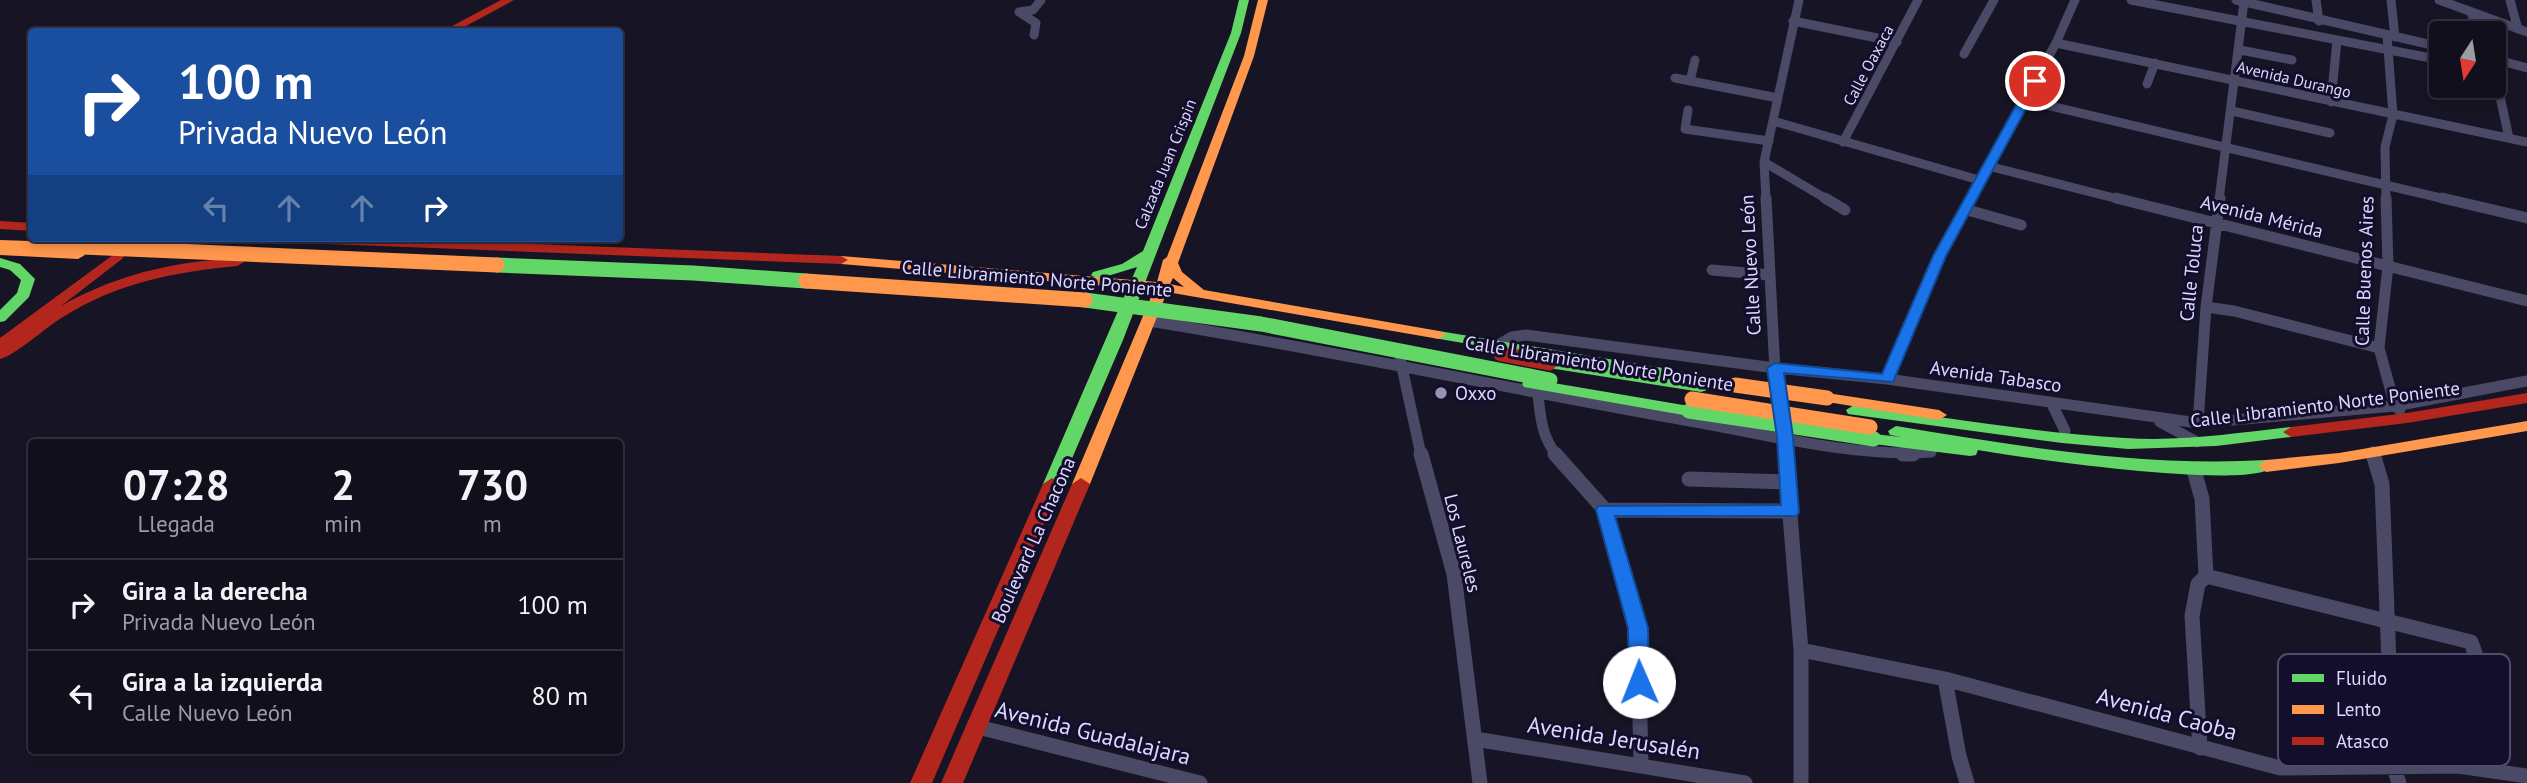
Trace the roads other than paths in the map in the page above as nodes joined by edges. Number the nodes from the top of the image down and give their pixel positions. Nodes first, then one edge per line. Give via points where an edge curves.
1 (490, 0) edge
2 (509, 0) edge
3 (1041, 0) edge
4 (1244, 0) edge
5 (1263, 0) edge
6 (1799, 0) edge
7 (1917, 0) edge
8 (1994, 0) edge
9 (2076, 0) edge
10 (2131, 0) edge
11 (2316, 0) edge
12 (2391, 0) edge
13 (2440, 0) edge
14 (2510, 0) edge
15 (2240, 1) edge
16 (2471, 12) junction
17 (1793, 21) junction
18 (2319, 21) junction
19 (2474, 21) edge
20 (2244, 22) junction
21 (436, 28) edge
22 (454, 28) edge
23 (2523, 30) edge
24 (1034, 35) dead end
25 (2391, 36) junction
26 (2337, 40) junction
27 (1897, 42) junction
28 (2056, 43) junction
29 (2429, 44) edge
30 (2240, 50) junction
31 (2389, 50) junction
32 (1964, 54) dead end
33 (2429, 58) edge
34 (1695, 60) dead end
35 (2291, 60) dead end
36 (2155, 63) junction
37 (2506, 66) edge
38 (2527, 68) edge
39 (1675, 78) dead end
40 (2235, 80) junction
41 (1690, 81) junction
42 (2147, 84) dead end
43 (1778, 98) junction
44 (2501, 98) edge
45 (2025, 100) junction
46 (2331, 102) junction
47 (1688, 110) dead end
48 (2232, 111) junction
49 (2393, 115) junction
50 (1773, 121) junction
51 (2330, 134) dead end
52 (2509, 138) junction
53 (1769, 141) junction
54 (1843, 142) junction
55 (2527, 142) edge
56 (2226, 146) junction
57 (1764, 162) junction
58 (1988, 166) junction
59 (1979, 180) junction
60 (2386, 183) junction
61 (1965, 209) junction
62 (1845, 210) dead end
63 (0, 215) edge
64 (28, 215) edge
65 (2527, 218) edge
66 (2215, 223) junction
67 (0, 225) edge
68 (2021, 225) dead end
69 (28, 228) edge
70 (0, 233) edge
71 (28, 235) edge
72 (121, 242) edge
73 (134, 242) edge
74 (205, 242) edge
75 (389, 242) edge
76 (0, 244) edge
77 (0, 251) edge
78 (1148, 254) junction
79 (109, 256) junction
80 (1170, 260) junction
81 (242, 261) junction
82 (0, 262) edge
83 (2388, 266) junction
84 (1712, 270) dead end
85 (1770, 275) junction
86 (1070, 279) junction
87 (1136, 283) junction
88 (1162, 286) junction
89 (1202, 293) junction
90 (2527, 301) edge
91 (2206, 307) junction
92 (1126, 310) junction
93 (1150, 317) junction
94 (0, 318) edge
95 (0, 332) edge
96 (1115, 340) joint
97 (0, 345) edge
98 (1498, 345) junction
99 (2379, 348) junction
100 (0, 354) edge
101 (1401, 361) junction
102 (1775, 368) junction
103 (1550, 372) junction
104 (1887, 379) junction
105 (2527, 381) edge
106 (1538, 394) junction
107 (2527, 398) edge
108 (1694, 399) junction
109 (2052, 404) junction
110 (2395, 406) junction
111 (2152, 418) junction
112 (2407, 418) junction
113 (2198, 423) junction
114 (2527, 426) edge
115 (2065, 431) junction
116 (1872, 433) junction
117 (1785, 437) junction
118 (2197, 442) junction
119 (2128, 444) junction
120 (1933, 446) junction
121 (2373, 452) junction
122 (2060, 458) junction
123 (2194, 470) junction
124 (1689, 478) dead end
125 (1789, 482) junction
126 (1605, 510) junction
127 (1791, 512) junction
128 (2206, 576) junction
129 (2387, 621) junction
130 (1801, 650) junction
131 (2388, 654) edge
132 (2475, 654) edge
133 (1945, 679) junction
134 (958, 699) junction
135 (984, 703) junction
136 (974, 726) junction
137 (1475, 739) junction
138 (2200, 748) junction
139 (1642, 765) junction
140 (2355, 766) edge
141 (2393, 766) edge
142 (2458, 766) edge
143 (2527, 776) edge
144 (921, 783) edge
145 (952, 783) edge
146 (1200, 783) edge
147 (1480, 783) edge
148 (1745, 783) edge
149 (1801, 783) edge
150 (1967, 783) edge
151 (2399, 783) edge

1 - 21 main road
2 - 22 main road
3 - 24 street via 1033,10 1019,12 1036,23
4 - 78 main road, Calzada Juan Crispin via 1236,33
5 - 80 main road via 1249,56
6 - 17 street, Calle Nuevo León
7 - 27 street, Calle Oaxaca
8 - 32 street
9 - 28 street
10 - 20 street
11 - 18 street
12 - 25 street, Calle Buenos Aires
13 - 16 street
14 - 23 street
15 - 18 street
15 - 20 street, Calle Toluca
16 - 19 street
16 - 23 street
17 - 27 street
17 - 43 street, Calle Nuevo León
18 - 25 street
20 - 26 street
20 - 30 street, Calle Toluca
25 - 29 street
25 - 31 street, Calle Buenos Aires
26 - 31 street
26 - 46 street
27 - 54 street, Calle Oaxaca
28 - 36 street, Avenida Durango
28 - 45 street
30 - 35 street
30 - 40 street, Calle Toluca
31 - 33 street
31 - 49 street, Calle Buenos Aires
34 - 41 street
36 - 40 street, Avenida Durango
36 - 42 street
37 - 38 street
39 - 41 street
40 - 46 street, Avenida Durango
40 - 48 street, Calle Toluca
41 - 43 street
43 - 50 street, Calle Nuevo León
44 - 52 street
45 - 56 street
45 - 58 street
46 - 49 street, Avenida Durango
47 - 53 street via 1685,128
48 - 51 street
48 - 56 street, Calle Toluca
49 - 52 street, Avenida Durango
49 - 60 street, Calle Buenos Aires via 2385,147
50 - 53 street, Calle Nuevo León
50 - 54 street
52 - 55 street, Avenida Durango
53 - 57 street, Calle Nuevo León
54 - 59 street
56 - 60 street
56 - 66 street, Calle Toluca
57 - 62 street
57 - 85 street, Calle Nuevo León
58 - 59 street
58 - 66 street, Avenida Mérida
59 - 61 street
60 - 65 street
60 - 83 street, Calle Buenos Aires
61 - 68 street
61 - 104 street
63 - 64 main road
66 - 83 street, Avenida Mérida
66 - 91 street, Calle Toluca
67 - 69 main road
70 - 71 main road
72 - 79 main road
73 - 79 main road
74 - 103 main road, Calle Libramiento Norte Poniente, bridge via 738,263 990,279 1229,306
75 - 86 main road, Calle Libramiento Norte Poniente via 799,258
76 - 103 main road, Calle Libramiento Norte Poniente, bridge via 693,273 1072,299 1236,320
77 - 79 main road, Calle Libramiento Norte Poniente
78 - 86 main road via 1127,267
78 - 87 main road, Calzada Juan Crispin
79 - 81 main road, Calle Libramiento Norte Poniente
79 - 95 main road
79 - 97 main road
80 - 88 main road
80 - 89 main road via 1187,285
81 - 92 main road, Calle Libramiento Norte Poniente via 762,284
81 - 100 main road via 163,270 114,283 61,310
82 - 94 main road via 24,272 29,280 19,303
83 - 90 street, Avenida Mérida
83 - 99 street, Calle Buenos Aires
84 - 85 street
85 - 102 street, Calle Nuevo León
86 - 87 main road, Calle Libramiento Norte Poniente
87 - 88 main road, Calle Libramiento Norte Poniente
87 - 92 main road, Calzada Juan Crispin
88 - 89 main road, Calle Libramiento Norte Poniente
88 - 93 main road
89 - 98 main road, Calle Libramiento Norte Poniente
91 - 99 street
91 - 113 street, Calle Toluca
92 - 93 main road, Calle Libramiento Norte Poniente
92 - 96 main road, Calzada Juan Crispin
93 - 101 main road, Calle Libramiento Norte Poniente via 1241,327
93 - 135 main road, Boulevard La Chacona
96 - 134 main road, Boulevard La Chacona
98 - 102 street, Avenida Tabasco via 1527,335
98 - 115 main road, Calle Libramiento Norte Poniente, bridge via 1735,385
99 - 110 street, Calle Buenos Aires
101 - 106 street
101 - 108 main road, Calle Libramiento Norte Poniente via 1511,381
101 - 137 street, Los Laureles via 1427,483 1454,574
102 - 104 street, Avenida Tabasco
102 - 117 street, Calle Nuevo León
103 - 108 main road, Calle Libramiento Norte Poniente
104 - 109 street, Avenida Tabasco
105 - 110 street, Avenida Tabasco
106 - 117 street
106 - 126 street via 1541,423 1552,449
107 - 112 main road, Calle Libramiento Norte Poniente
108 - 116 main road, Calle Libramiento Norte Poniente, bridge
108 - 119 main road, Calle Libramiento Norte Poniente via 1854,410
109 - 111 street, Avenida Tabasco
109 - 115 street
110 - 112 street, Calle Buenos Aires
110 - 113 street, Avenida Tabasco
111 - 113 street, Avenida Tabasco
111 - 118 street
112 - 118 main road, Calle Libramiento Norte Poniente
114 - 121 main road, Calle Libramiento Norte Poniente
115 - 119 main road, Calle Libramiento Norte Poniente
116 - 120 main road, Calle Libramiento Norte Poniente
116 - 122 main road, Calle Libramiento Norte Poniente
117 - 120 street via 1907,454 1931,452
117 - 125 street, Calle Nuevo León
118 - 119 main road, Calle Libramiento Norte Poniente
120 - 122 main road, Calle Libramiento Norte Poniente via 2031,460
121 - 123 main road, Calle Libramiento Norte Poniente via 2276,467
121 - 129 street via 2382,484
122 - 123 main road, Calle Libramiento Norte Poniente
123 - 128 street via 2202,499
124 - 125 street
125 - 127 street, Calle Nuevo León
126 - 127 street
126 - 139 street via 1638,628
127 - 130 street, Calle Nuevo León
128 - 129 street
128 - 138 street via 2198,584 2192,616
129 - 131 street
129 - 132 street via 2471,642
130 - 133 street, Avenida Caoba
130 - 149 street, Calle Nuevo León
133 - 138 street, Avenida Caoba
133 - 150 street
134 - 135 main road
134 - 144 main road, Boulevard La Chacona
135 - 136 main road, Boulevard La Chacona
136 - 145 main road, Boulevard La Chacona
136 - 146 street, Avenida Guadalajara
137 - 139 street, Avenida Jerusalén
137 - 147 street, Los Laureles
138 - 140 street, Avenida Caoba via 2280,768
139 - 148 street, Avenida Jerusalén
141 - 151 street
142 - 143 street, Avenida Caoba

